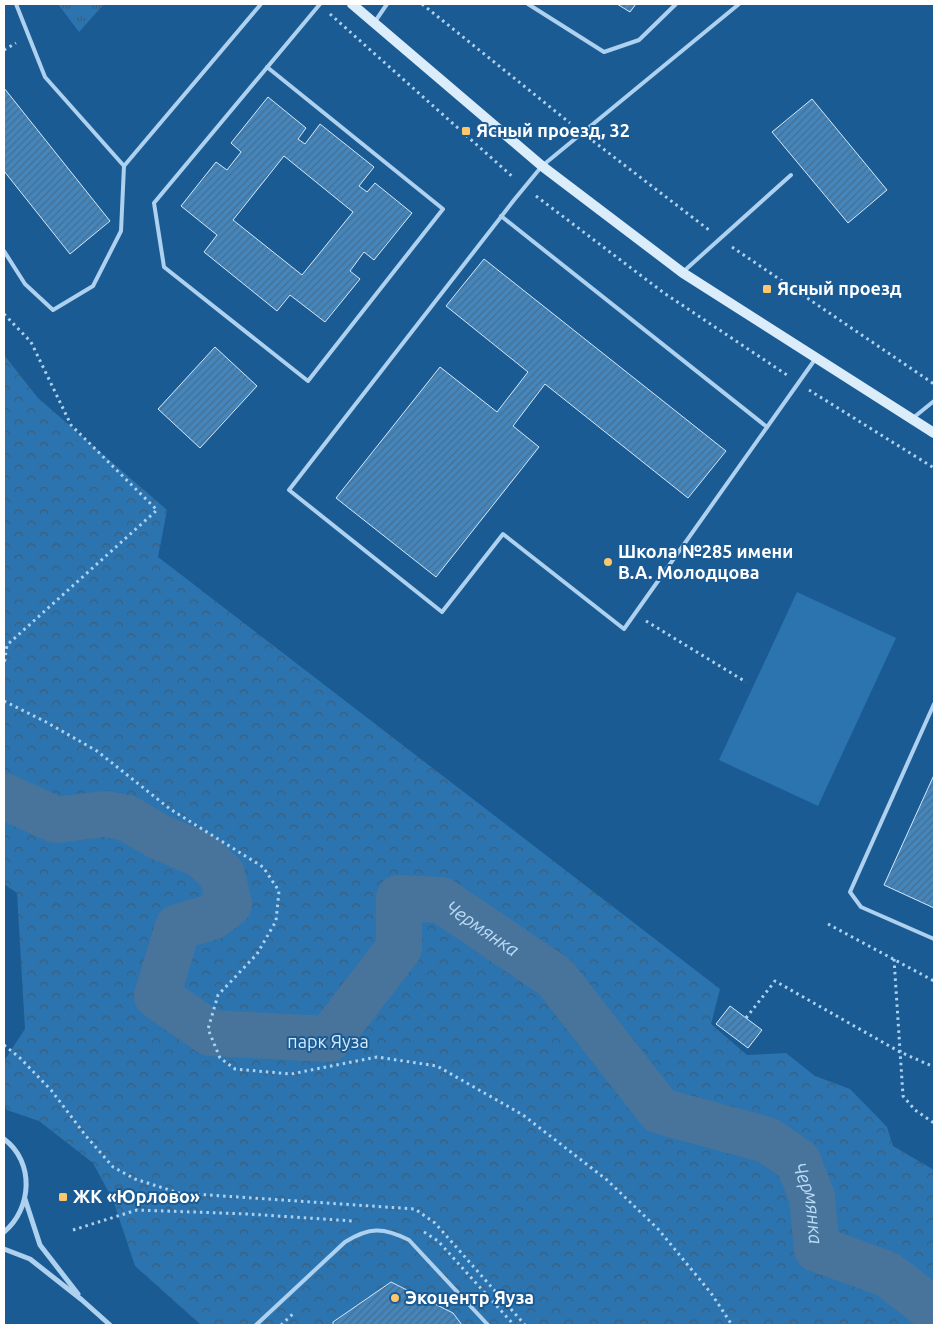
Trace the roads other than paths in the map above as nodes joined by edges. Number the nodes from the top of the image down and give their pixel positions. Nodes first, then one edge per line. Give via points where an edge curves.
1 (16, 4) edge
2 (261, 4) edge
3 (320, 4) edge
4 (352, 4) edge
5 (388, 4) edge
6 (528, 4) edge
7 (676, 4) edge
8 (730, 4) edge
9 (739, 4) edge
10 (735, 9) junction
11 (374, 23) junction
12 (267, 67) junction
13 (124, 166) junction
14 (542, 166) junction
15 (791, 174) dead end
16 (501, 216) junction
17 (4, 251) edge
18 (683, 273) junction
19 (816, 357) junction
20 (934, 401) edge
21 (913, 418) junction
22 (766, 427) junction
23 (934, 433) edge
24 (934, 706) edge
25 (934, 938) edge
26 (4, 1139) edge
27 (26, 1199) junction
28 (4, 1232) edge
29 (4, 1249) edge
30 (82, 1300) junction
31 (110, 1325) edge
32 (256, 1325) edge
33 (488, 1325) edge

1 - 13 lane via 44,77
2 - 13 lane
3 - 12 lane
4 - 11 street
5 - 11 lane
6 - 7 lane via 604,52 639,40
8 - 10 lane
9 - 10 lane
10 - 14 lane
11 - 14 street
12 - 12 lane via 154,203 164,267 308,381 443,209
13 - 17 lane via 121,231 94,286 53,310 25,284
14 - 16 lane
14 - 18 street
15 - 18 lane
16 - 22 lane
16 - 22 lane via 289,490 442,612 503,534 624,629
18 - 19 street
19 - 21 street
19 - 22 lane
20 - 21 lane
21 - 23 street
24 - 25 lane via 850,892 860,907
26 - 27 street via 18,1154 24,1168
27 - 28 street via 20,1213
27 - 30 street via 40,1245
29 - 30 street via 30,1259
30 - 31 street
32 - 33 lane via 344,1242 374,1230 392,1231 408,1240

